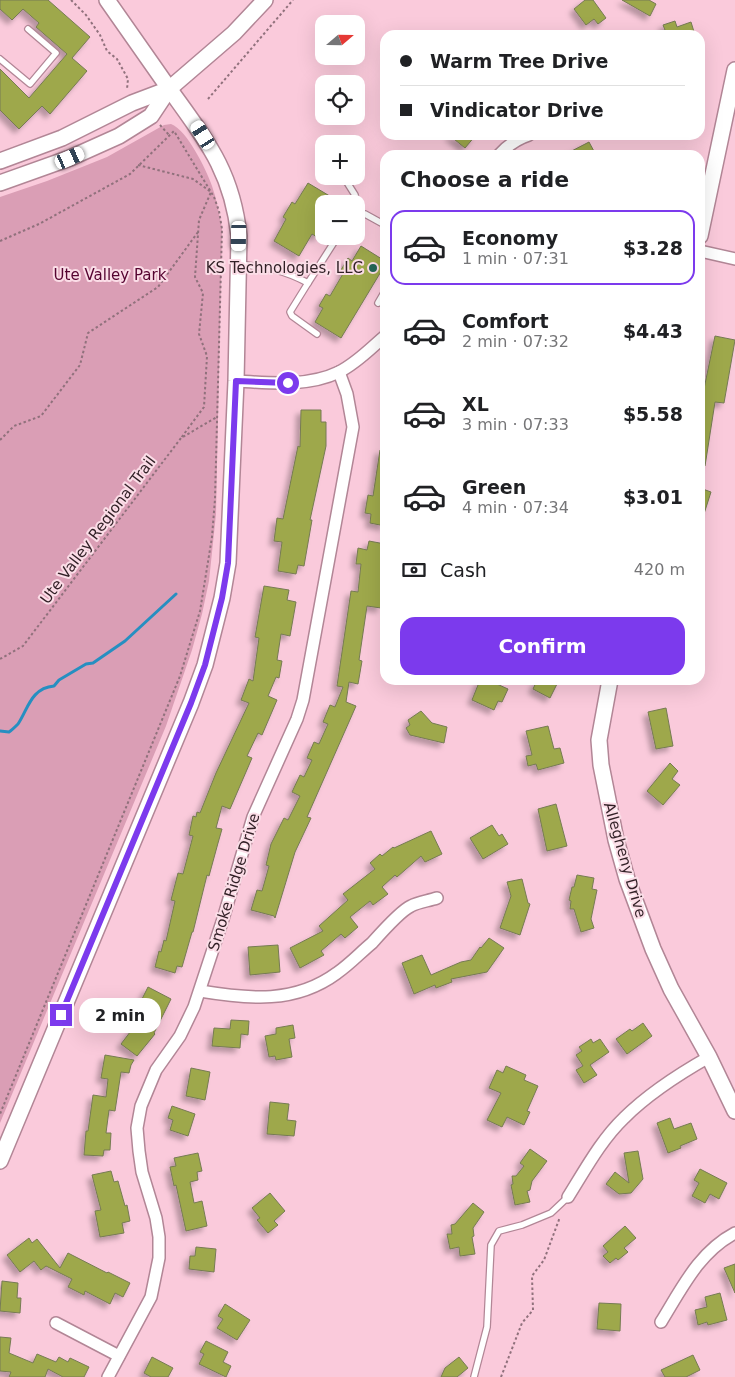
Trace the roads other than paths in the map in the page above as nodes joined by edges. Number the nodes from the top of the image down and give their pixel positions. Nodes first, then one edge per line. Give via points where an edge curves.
1 (107, 0) edge
2 (265, 0) edge
3 (28, 29) dead end
4 (0, 59) edge
5 (735, 70) edge
6 (169, 89) junction
7 (516, 140) edge
8 (504, 150) edge
9 (0, 161) edge
10 (0, 184) edge
11 (705, 212) edge
12 (365, 215) edge
13 (380, 222) edge
14 (332, 245) edge
15 (705, 252) edge
16 (735, 259) edge
17 (239, 264) junction
18 (308, 283) junction
19 (380, 300) edge
20 (378, 303) dead end
21 (317, 334) dead end
22 (380, 340) edge
23 (339, 372) junction
24 (236, 381) junction
25 (609, 685) edge
26 (436, 898) dead end
27 (200, 991) junction
28 (709, 1057) junction
29 (735, 1111) edge
30 (0, 1162) edge
31 (568, 1197) joint
32 (735, 1233) edge
33 (661, 1322) dead end
34 (56, 1324) dead end
35 (119, 1356) junction
36 (108, 1377) edge
37 (474, 1377) edge

1 - 6 main road
2 - 6 main road via 234,33
3 - 4 lane via 56,53 30,84
5 - 11 main road
6 - 9 main road via 132,103 62,138
6 - 10 main road via 151,116 119,136
6 - 17 main road via 196,123 228,181 237,216
7 - 8 street
12 - 13 lane
14 - 18 lane
15 - 16 street
17 - 18 lane via 288,272
17 - 24 main road
18 - 21 lane via 290,312
19 - 20 lane
22 - 23 street
23 - 24 street via 288,383
23 - 27 street, Smoke Ridge Drive via 354,427 303,700 253,817
24 - 30 main road via 228,563 205,665
25 - 28 main road, Allegheny Drive via 599,740 616,840 652,949
26 - 27 street via 410,906 336,974 300,992 261,998
27 - 35 street, Smoke Ridge Drive via 180,1036 156,1070 141,1106 137,1128 139,1151 156,1218 159,1258 151,1297
28 - 29 main road, Allegheny Drive
28 - 31 street via 682,1072 624,1118 600,1147
31 - 37 lane via 551,1213 499,1231 491,1245 487,1328
32 - 33 street via 709,1250
34 - 35 street
35 - 36 street, Smoke Ridge Drive

